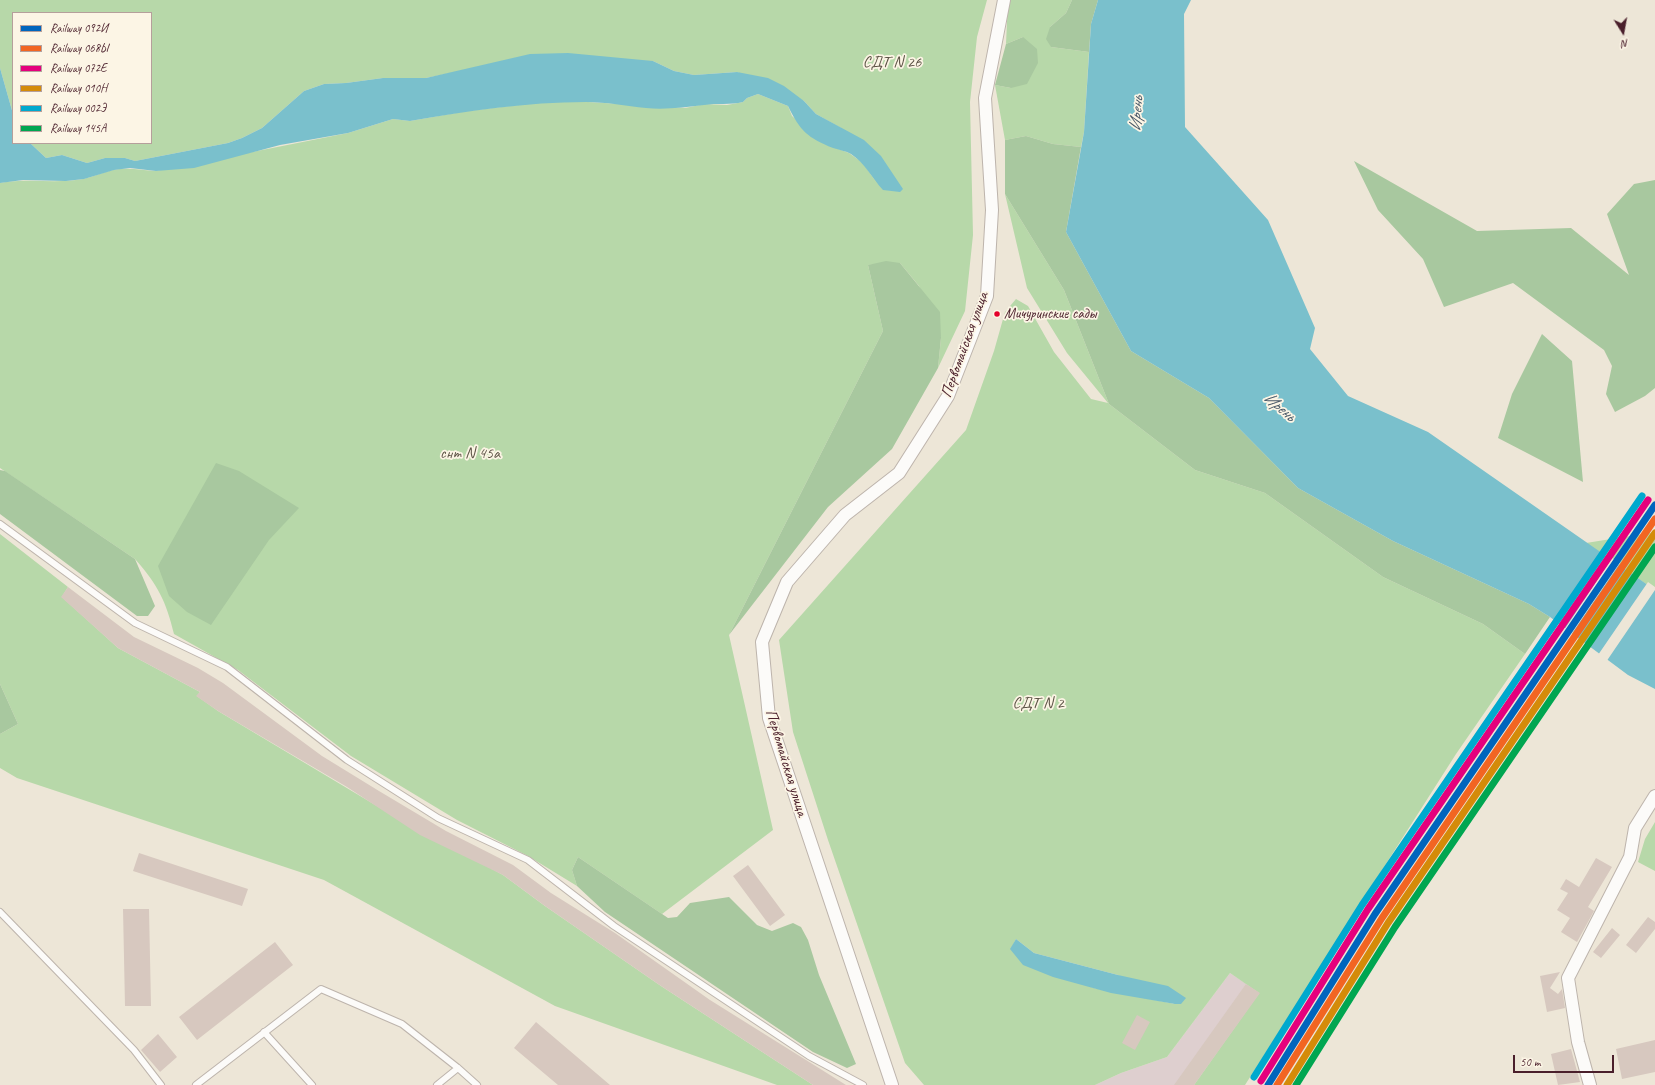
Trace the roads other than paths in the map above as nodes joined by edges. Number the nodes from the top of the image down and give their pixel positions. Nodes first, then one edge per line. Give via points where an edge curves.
1 (1004, 0) edge
2 (0, 524) edge
3 (1655, 796) edge
4 (0, 912) edge
5 (264, 1032) junction
6 (458, 1068) junction
7 (161, 1085) edge
8 (196, 1085) edge
9 (312, 1085) edge
10 (437, 1085) edge
11 (476, 1085) edge
12 (863, 1085) edge
13 (892, 1085) edge
14 (1590, 1085) edge

1 - 13 street, Первомайская улица via 986,98 992,210 987,296 948,396 899,473 845,515 787,582 762,642 769,718
2 - 12 lane via 134,623 226,667 347,760 438,818 528,860 620,930 809,1056
3 - 14 street via 1635,828 1630,857 1568,978 1578,1042
4 - 7 lane via 134,1050
5 - 6 lane via 321,989 402,1024
5 - 8 lane
5 - 9 lane
6 - 10 lane
6 - 11 lane

